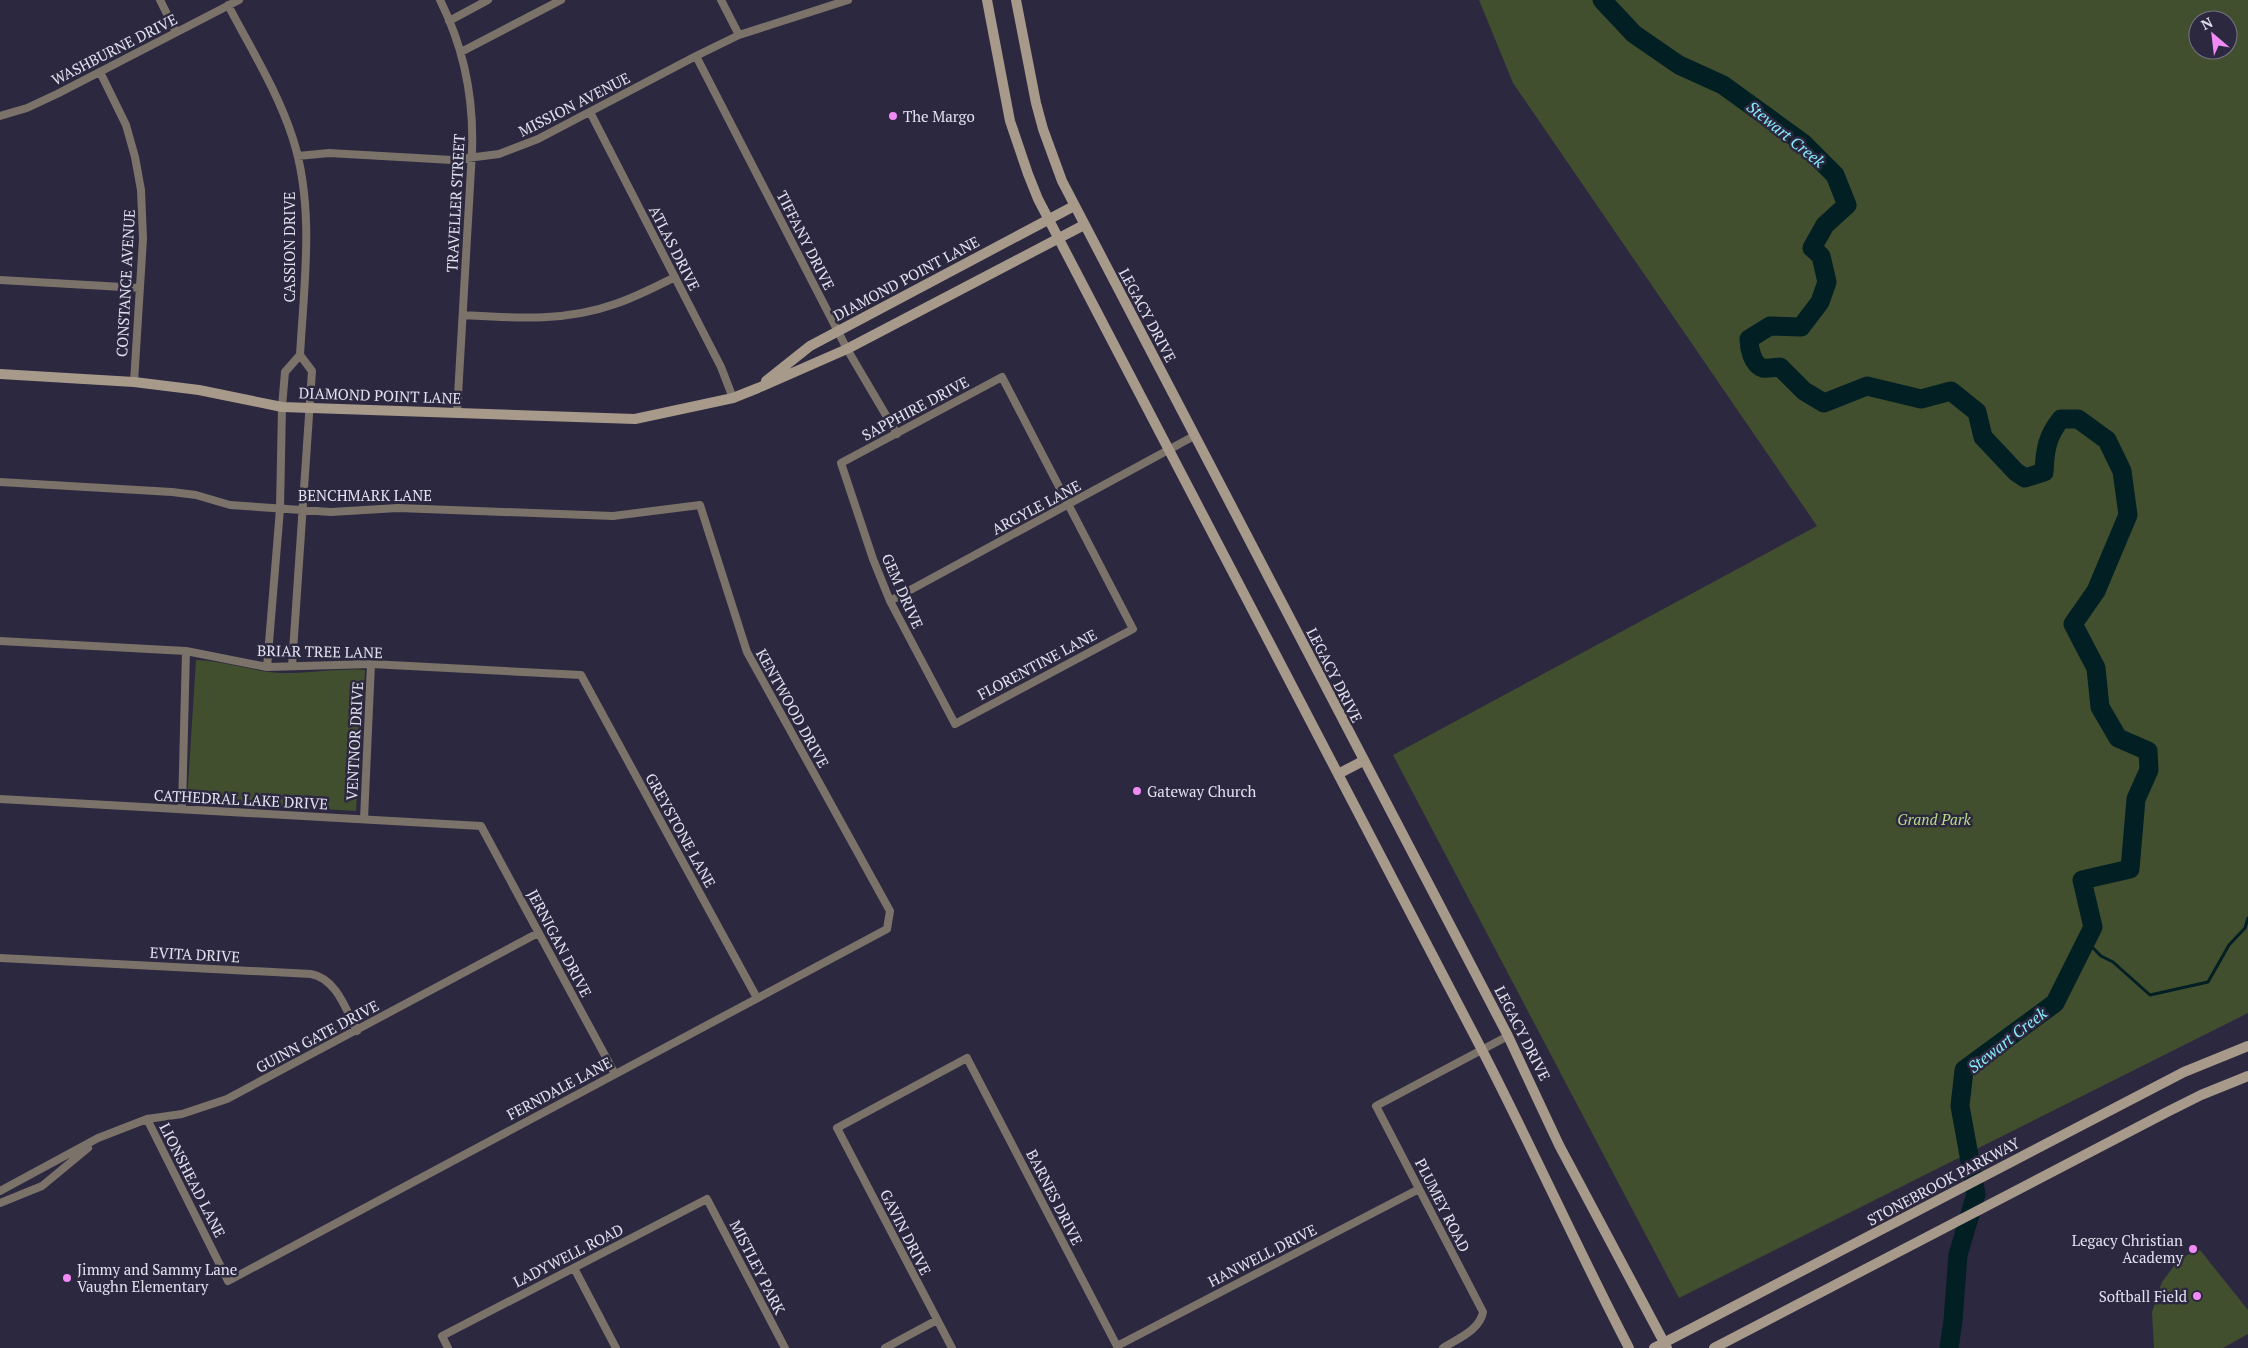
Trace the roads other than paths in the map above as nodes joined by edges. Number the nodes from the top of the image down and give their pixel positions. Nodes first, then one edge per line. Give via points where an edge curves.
1 (160, 0) edge
2 (239, 0) edge
3 (440, 0) edge
4 (488, 0) edge
5 (561, 0) edge
6 (721, 0) edge
7 (848, 0) edge
8 (987, 0) edge
9 (1016, 0) edge
10 (228, 6) junction
11 (450, 21) junction
12 (176, 32) junction
13 (739, 36) junction
14 (461, 52) junction
15 (696, 56) junction
16 (100, 72) junction
17 (590, 112) junction
18 (0, 116) edge
19 (298, 156) junction
20 (472, 159) junction
21 (1074, 206) junction
22 (1049, 219) junction
23 (1084, 224) junction
24 (1058, 238) junction
25 (675, 277) junction
26 (0, 280) edge
27 (140, 288) junction
28 (463, 314) junction
29 (837, 332) junction
30 (846, 349) junction
31 (300, 355) junction
32 (0, 374) edge
33 (134, 382) junction
34 (758, 388) junction
35 (733, 398) junction
36 (282, 407) junction
37 (309, 408) junction
38 (457, 413) junction
39 (897, 434) junction
40 (1194, 436) junction
41 (1169, 450) junction
42 (841, 464) joint
43 (0, 482) edge
44 (700, 505) joint
45 (1068, 505) junction
46 (280, 509) junction
47 (301, 509) junction
48 (890, 601) junction
49 (0, 641) edge
50 (186, 652) junction
51 (371, 664) junction
52 (267, 666) junction
53 (292, 666) junction
54 (581, 675) joint
55 (955, 724) joint
56 (1363, 761) junction
57 (1338, 774) junction
58 (0, 799) edge
59 (182, 809) junction
60 (364, 819) junction
61 (481, 826) joint
62 (890, 912) joint
63 (538, 933) junction
64 (0, 958) edge
65 (757, 998) junction
66 (357, 1031) junction
67 (1508, 1036) junction
68 (2248, 1046) edge
69 (1482, 1050) junction
70 (967, 1058) joint
71 (616, 1074) junction
72 (2248, 1076) edge
73 (147, 1119) junction
74 (98, 1138) junction
75 (1419, 1189) junction
76 (0, 1191) edge
77 (707, 1199) joint
78 (0, 1203) edge
79 (574, 1268) junction
80 (228, 1281) joint
81 (936, 1320) junction
82 (1666, 1345) edge
83 (1117, 1347) edge
84 (448, 1348) edge
85 (616, 1348) edge
86 (784, 1348) edge
87 (885, 1348) edge
88 (952, 1348) edge
89 (1443, 1348) edge
90 (1629, 1348) edge
91 (1654, 1348) edge
92 (1714, 1348) edge

1 - 12 street
2 - 10 street, WASHBURNE DRIVE
3 - 11 street, TRAVELLER STREET
4 - 11 street
5 - 14 street
6 - 13 street
7 - 13 street, MISSION AVENUE
8 - 22 main road via 1010,121 1028,174
9 - 21 main road, LEGACY DRIVE via 1043,129
10 - 12 street, WASHBURNE DRIVE
10 - 19 street, CASSION DRIVE via 282,110
11 - 14 street, TRAVELLER STREET
12 - 16 street, WASHBURNE DRIVE
13 - 15 street, MISSION AVENUE
14 - 20 street, TRAVELLER STREET via 471,101
15 - 17 street, MISSION AVENUE
15 - 29 street, TIFFANY DRIVE
16 - 18 street, WASHBURNE DRIVE via 42,101
16 - 27 street, CONSTANCE AVENUE via 126,125 139,173 143,223
17 - 20 street, MISSION AVENUE via 525,145
17 - 25 street, ATLAS DRIVE
19 - 20 street, MISSION AVENUE via 329,154
19 - 31 street, CASSION DRIVE via 306,226
20 - 28 street, TRAVELLER STREET
21 - 22 main road, DIAMOND POINT LANE
21 - 23 main road, LEGACY DRIVE
22 - 24 main road
22 - 29 main road, DIAMOND POINT LANE
23 - 24 main road, DIAMOND POINT LANE
23 - 40 main road, LEGACY DRIVE
24 - 30 main road, DIAMOND POINT LANE
24 - 41 main road
25 - 28 street via 616,304 567,316 535,318
25 - 35 street, ATLAS DRIVE via 721,367
26 - 27 street
27 - 33 street, CONSTANCE AVENUE
28 - 38 street, TRAVELLER STREET
29 - 30 street, TIFFANY DRIVE
29 - 34 main road, DIAMOND POINT LANE via 810,346
30 - 34 main road, DIAMOND POINT LANE
30 - 39 street, TIFFANY DRIVE
31 - 36 street via 285,372
31 - 37 street via 312,371
32 - 33 main road, DIAMOND POINT LANE
33 - 36 main road, DIAMOND POINT LANE via 199,390
34 - 35 main road, DIAMOND POINT LANE
35 - 38 main road, DIAMOND POINT LANE via 635,419
36 - 37 main road, DIAMOND POINT LANE
36 - 46 street
37 - 38 main road, DIAMOND POINT LANE
37 - 47 street
39 - 42 street, SAPPHIRE DRIVE
39 - 45 street, SAPPHIRE DRIVE via 1002,378
40 - 41 street, ARGYLE LANE
40 - 56 main road, LEGACY DRIVE
41 - 45 street, ARGYLE LANE
41 - 57 main road
42 - 48 street, GEM DRIVE
43 - 46 street, BENCHMARK LANE via 172,492 230,505
44 - 47 street, BENCHMARK LANE via 613,516 407,508 331,512
44 - 62 street, KENTWOOD DRIVE via 747,652
45 - 48 street, ARGYLE LANE
45 - 55 street, FLORENTINE LANE via 1132,629
46 - 47 street, BENCHMARK LANE
46 - 52 street
47 - 53 street
48 - 55 street, GEM DRIVE
49 - 50 street, BRIAR TREE LANE
50 - 52 street, BRIAR TREE LANE
50 - 59 street
51 - 53 street, BRIAR TREE LANE
51 - 54 street, BRIAR TREE LANE
51 - 60 street, VENTNOR DRIVE
52 - 53 street, BRIAR TREE LANE
54 - 65 street, GREYSTONE LANE
56 - 57 main road
56 - 67 main road, LEGACY DRIVE
57 - 69 main road
58 - 59 street, CATHEDRAL LAKE DRIVE
59 - 60 street, CATHEDRAL LAKE DRIVE
60 - 61 street, CATHEDRAL LAKE DRIVE
61 - 63 street, JERNIGAN DRIVE
62 - 65 street, FERNDALE LANE via 887,929
63 - 66 street, GUINN GATE DRIVE
63 - 71 street, JERNIGAN DRIVE
64 - 66 street, EVITA DRIVE via 321,976 329,982
65 - 71 street, FERNDALE LANE
66 - 73 street, GUINN GATE DRIVE via 227,1098 182,1114
67 - 69 street
67 - 82 main road, LEGACY DRIVE via 1559,1145
68 - 82 main road, STONEBROOK PARKWAY via 2184,1072
69 - 75 street, PLUMEY ROAD via 1376,1106
69 - 90 main road
70 - 81 street, GAVIN DRIVE via 837,1128
70 - 83 street, BARNES DRIVE
71 - 80 street, FERNDALE LANE
72 - 92 main road via 2201,1095
73 - 74 street, GUINN GATE DRIVE
73 - 80 street, LIONSHEAD LANE
74 - 76 street, GUINN GATE DRIVE
74 - 78 street, GUINN GATE DRIVE via 42,1186
75 - 83 street, HANWELL DRIVE
75 - 89 street, PLUMEY ROAD via 1483,1312 1482,1319 1472,1330
77 - 79 street, LADYWELL ROAD
77 - 86 street, MISTLEY PARK
79 - 84 street, LADYWELL ROAD via 442,1336
79 - 85 street
81 - 87 street
81 - 88 street, GAVIN DRIVE
82 - 91 main road, STONEBROOK PARKWAY

